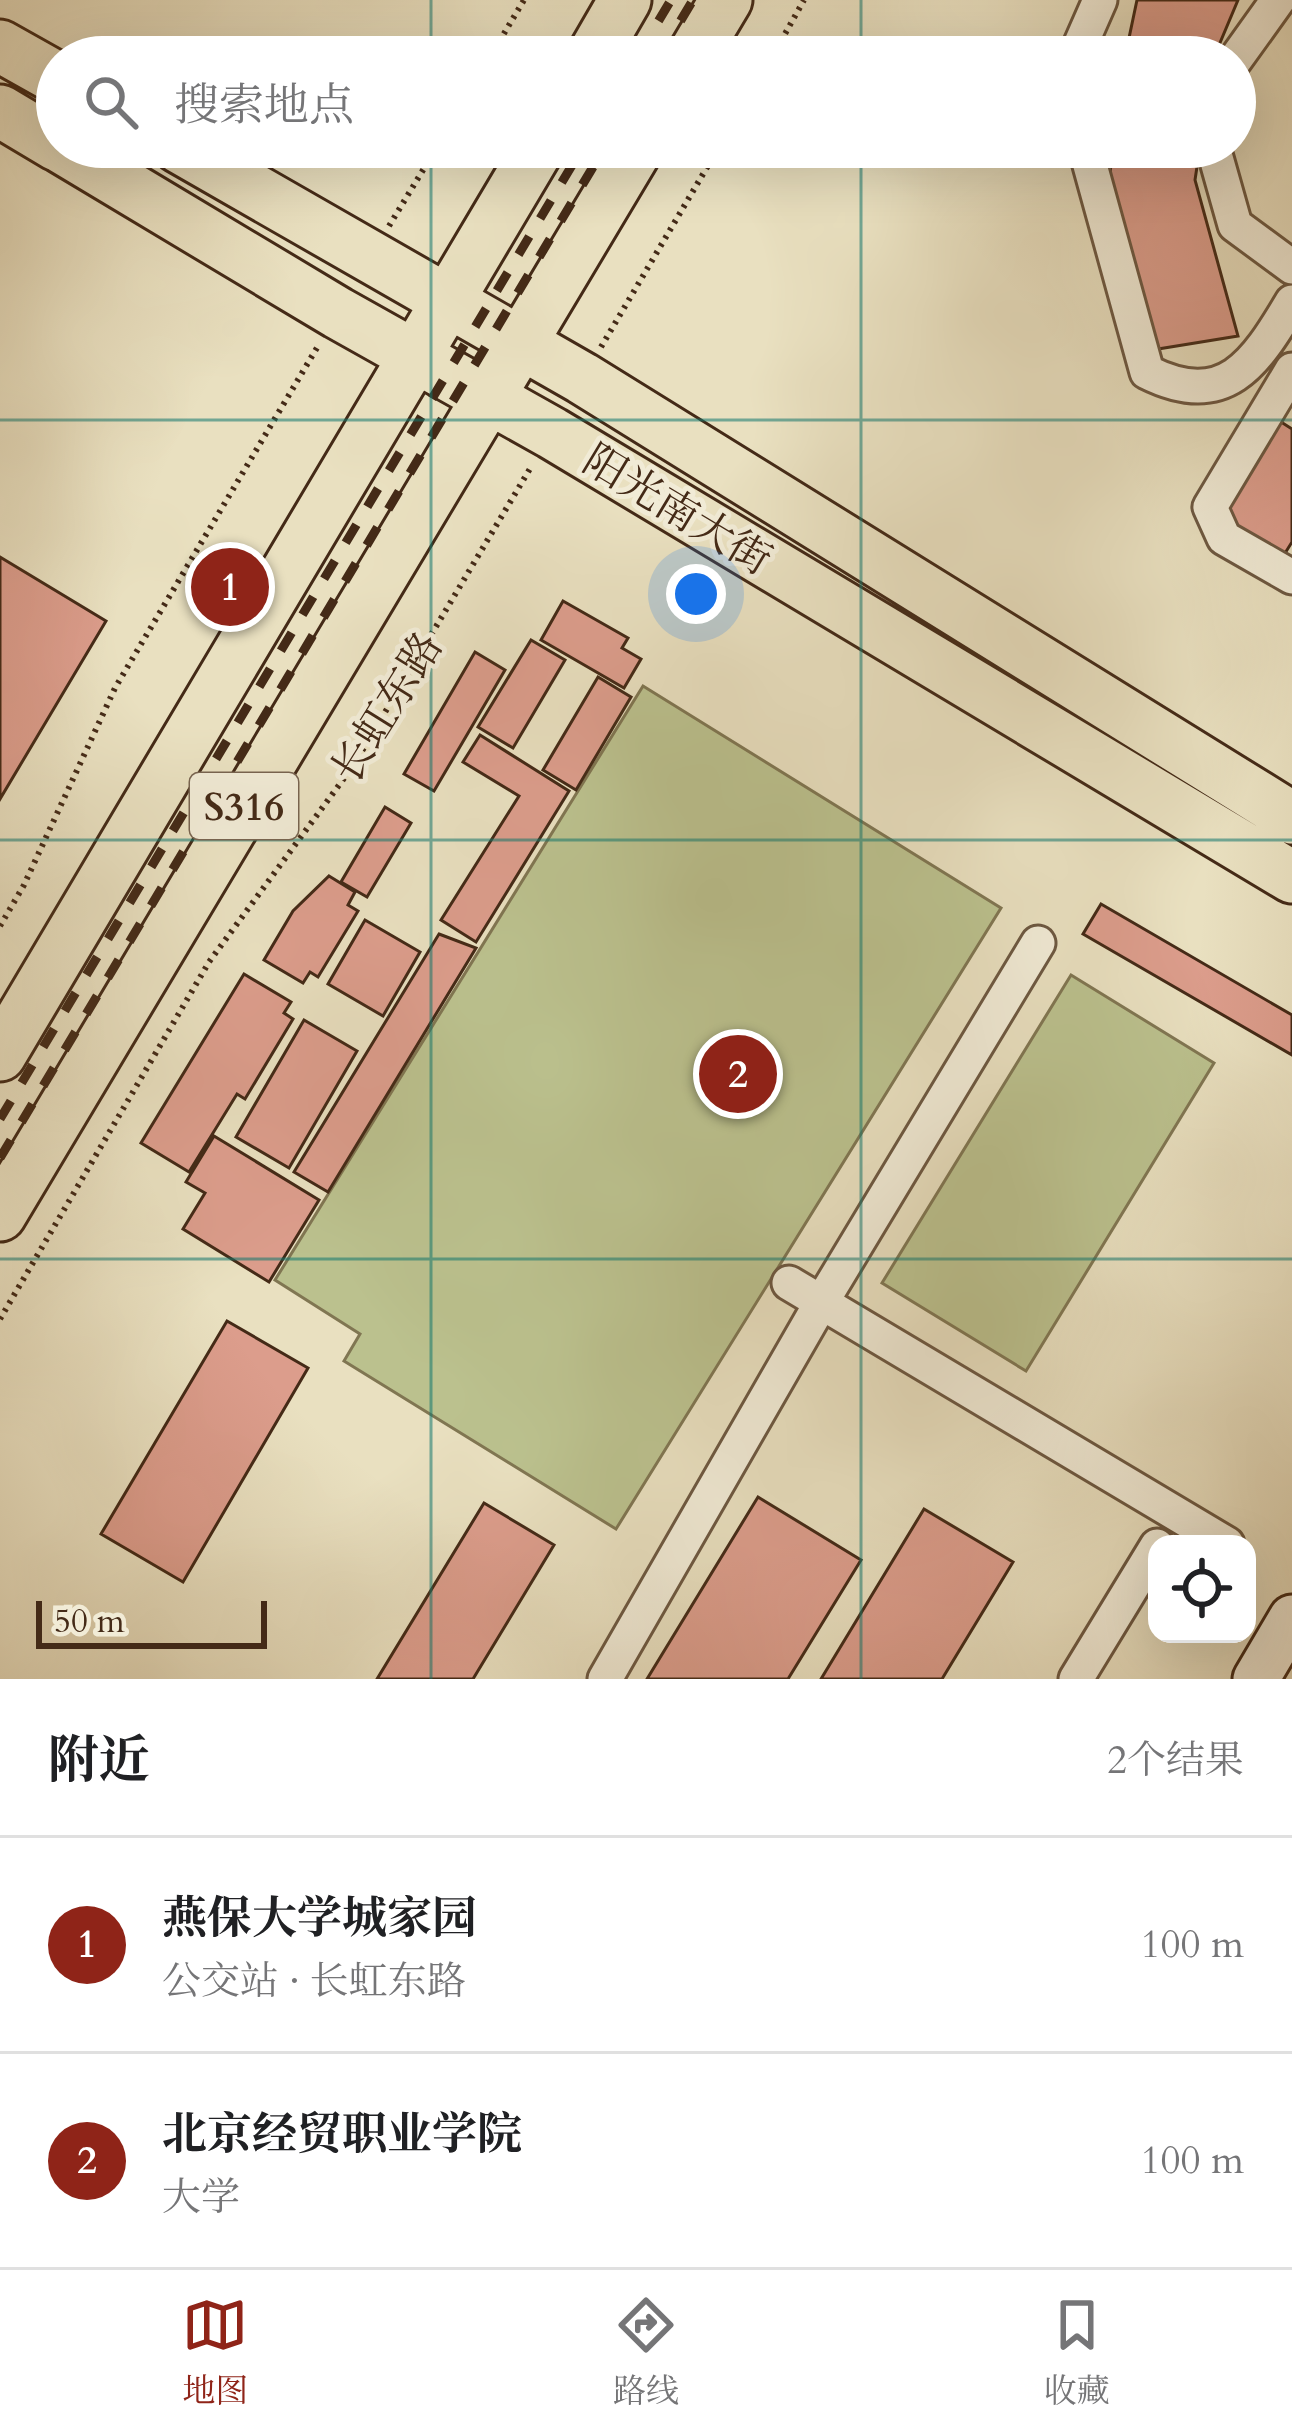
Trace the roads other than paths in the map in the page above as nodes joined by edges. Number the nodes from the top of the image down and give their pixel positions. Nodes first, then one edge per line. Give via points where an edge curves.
1 (626, 0) edge
2 (726, 0) edge
3 (1100, 0) edge
4 (1278, 0) edge
5 (605, 36) edge
6 (705, 36) edge
7 (1084, 36) edge
8 (1254, 36) edge
9 (0, 46) edge
10 (36, 66) edge
11 (0, 111) edge
12 (36, 132) edge
13 (96, 168) edge
14 (215, 168) edge
15 (527, 168) edge
16 (625, 168) edge
17 (1090, 168) edge
18 (1219, 168) edge
19 (1292, 267) edge
20 (1292, 302) edge
21 (447, 303) junction
22 (521, 342) junction
23 (415, 356) junction
24 (1292, 370) edge
25 (487, 397) junction
26 (1292, 577) edge
27 (1292, 818) edge
28 (1292, 877) edge
29 (1039, 943) dead end
30 (0, 1055) edge
31 (0, 1215) edge
32 (789, 1283) dead end
33 (821, 1303) junction
34 (1177, 1514) junction
35 (1164, 1535) edge
36 (1212, 1535) edge
37 (1148, 1561) edge
38 (1292, 1618) edge
39 (604, 1679) edge
40 (1076, 1679) edge
41 (1256, 1679) edge

1 - 5 main road
2 - 6 main road
3 - 7 street
4 - 8 street
9 - 10 main road
11 - 12 main road, 阳光南大街
13 - 23 main road, 阳光南大街
14 - 21 main road, 阳光南大街
15 - 21 main road, S316
16 - 22 main road, 长虹东路 / S316
17 - 20 street via 1147,372 1176,387 1240,375
18 - 19 street via 1235,225
21 - 22 main road, 阳光南大街
21 - 23 main road, S316
22 - 25 main road, 长虹东路 / S316
22 - 27 main road, 阳光南大街
23 - 25 main road, 阳光南大街
23 - 30 main road, S316
24 - 26 street via 1210,507 1224,538
25 - 28 main road, 阳光南大街
25 - 31 main road, 长虹东路 / S316
29 - 33 street
32 - 33 street
33 - 34 street
33 - 39 street
34 - 35 street
34 - 36 street
37 - 40 street
38 - 41 street

